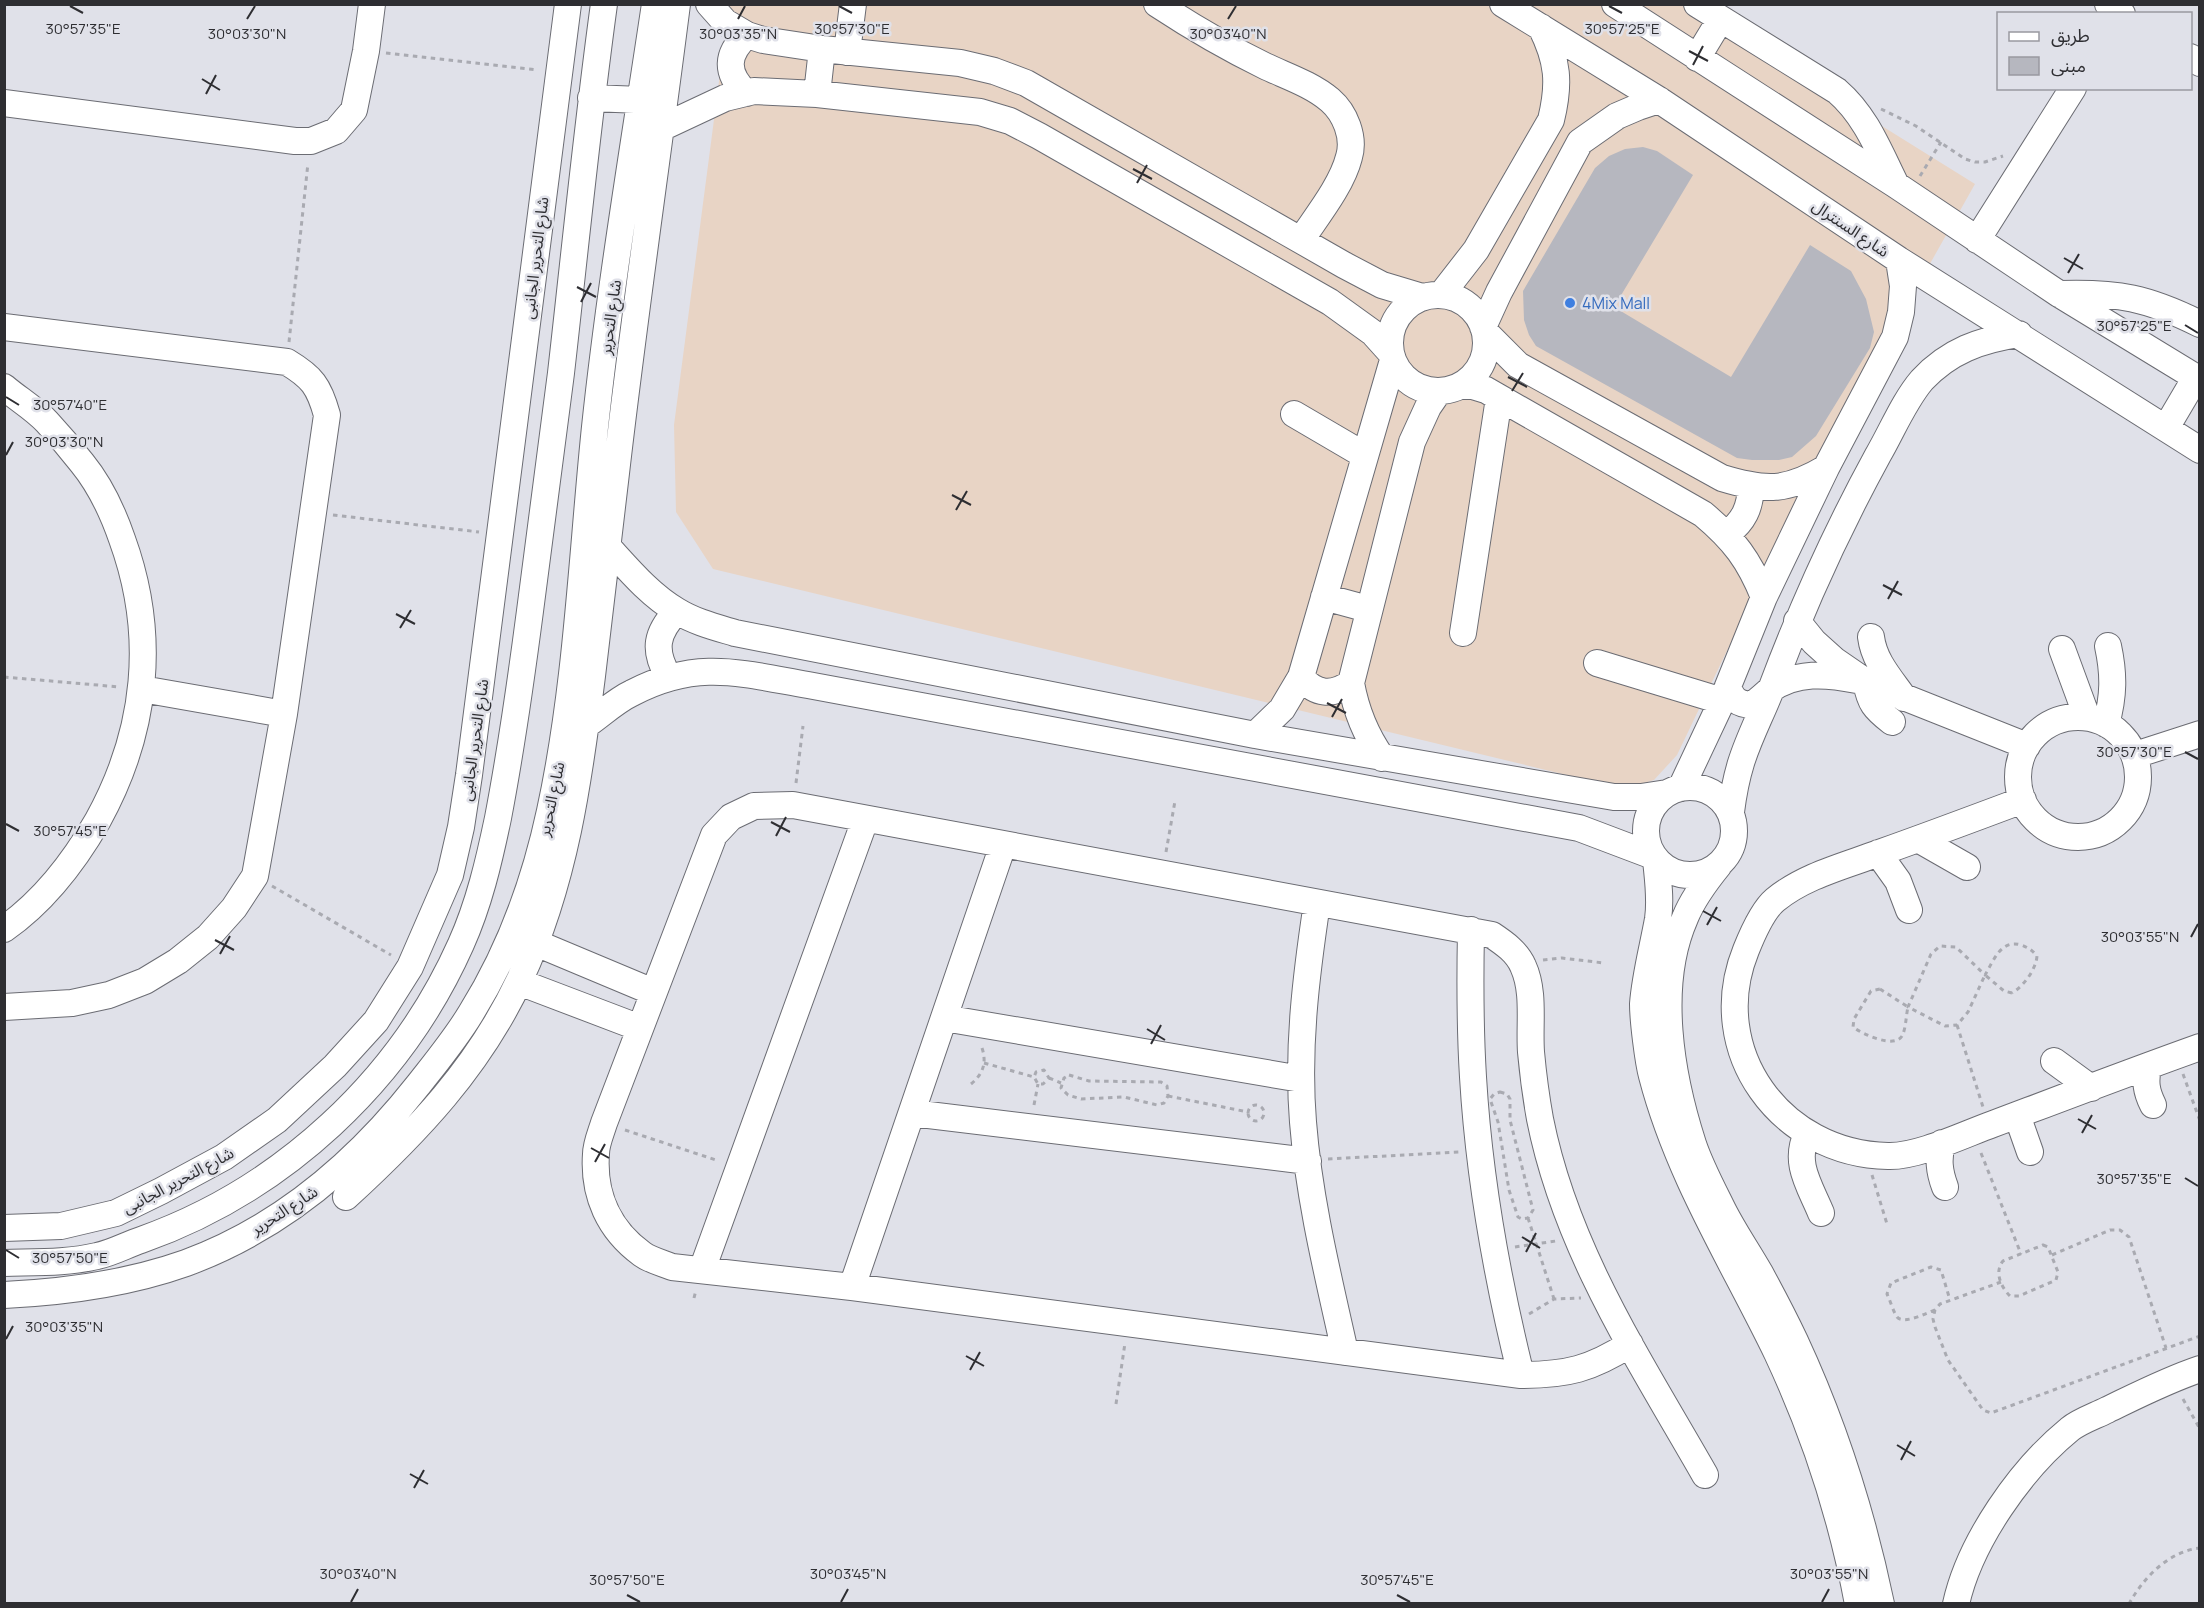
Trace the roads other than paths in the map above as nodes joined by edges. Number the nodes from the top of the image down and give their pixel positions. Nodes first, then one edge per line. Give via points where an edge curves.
1 (372, 4) edge
2 (568, 4) edge
3 (604, 4) edge
4 (655, 4) edge
5 (677, 4) edge
6 (709, 4) edge
7 (853, 4) edge
8 (1157, 4) edge
9 (1503, 4) edge
10 (1616, 4) edge
11 (1697, 4) edge
12 (1720, 20) junction
13 (1541, 27) junction
14 (747, 35) junction
15 (834, 50) junction
16 (1697, 58) junction
17 (2072, 90) edge
18 (746, 93) junction
19 (817, 94) junction
20 (591, 98) junction
21 (641, 100) junction
22 (1659, 100) junction
23 (4, 103) edge
24 (661, 128) junction
25 (1902, 189) junction
26 (1301, 240) junction
27 (1977, 240) junction
28 (1899, 260) junction
29 (2060, 294) junction
30 (1432, 296) junction
31 (2199, 324) edge
32 (4, 327) edge
33 (1484, 329) junction
34 (2019, 334) junction
35 (1392, 356) junction
36 (522, 368) junction
37 (561, 372) junction
38 (2198, 379) edge
39 (1871, 384) junction
40 (4, 387) edge
41 (1449, 389) junction
42 (1499, 398) junction
43 (1906, 404) junction
44 (1293, 414) dead end
45 (596, 423) junction
46 (622, 424) junction
47 (2166, 428) junction
48 (2199, 450) edge
49 (1364, 455) junction
50 (1826, 468) junction
51 (1751, 487) junction
52 (1727, 534) junction
53 (608, 547) junction
54 (1324, 597) junction
55 (1764, 597) junction
56 (1368, 609) junction
57 (677, 611) junction
58 (1797, 621) junction
59 (1463, 633) dead end
60 (1871, 637) dead end
61 (2108, 646) dead end
62 (2057, 653) dead end
63 (1597, 663) dead end
64 (913, 668) junction
65 (668, 676) junction
66 (1301, 677) junction
67 (1866, 682) junction
68 (1351, 683) junction
69 (142, 689) junction
70 (1770, 690) junction
71 (1725, 694) junction
72 (1904, 698) junction
73 (907, 704) junction
74 (284, 714) junction
75 (2087, 720) junction
76 (1892, 722) dead end
77 (586, 725) junction
78 (2199, 734) edge
79 (1255, 735) junction
80 (2027, 746) junction
81 (2134, 755) junction
82 (1382, 758) junction
83 (1423, 765) junction
84 (470, 774) junction
85 (505, 780) junction
86 (1674, 791) junction
87 (1417, 798) junction
88 (2023, 800) junction
89 (1731, 812) junction
90 (561, 813) junction
91 (865, 820) junction
92 (1918, 839) junction
93 (1003, 845) junction
94 (1878, 854) junction
95 (1655, 858) junction
96 (1719, 865) junction
97 (1967, 867) dead end
98 (1317, 903) junction
99 (1909, 910) dead end
100 (4, 929) edge
101 (1470, 930) junction
102 (536, 944) junction
103 (519, 982) junction
104 (653, 992) junction
105 (4, 1007) edge
106 (944, 1018) junction
107 (640, 1028) junction
108 (2188, 1052) edge
109 (2054, 1061) dead end
110 (2148, 1067) junction
111 (381, 1073) junction
112 (1301, 1079) junction
113 (2091, 1088) junction
114 (408, 1098) junction
115 (2152, 1105) dead end
116 (912, 1113) junction
117 (2017, 1115) junction
118 (1807, 1134) junction
119 (1942, 1143) junction
120 (2030, 1152) dead end
121 (1308, 1161) junction
122 (1945, 1187) dead end
123 (161, 1191) junction
124 (346, 1197) dead end
125 (1821, 1213) dead end
126 (4, 1228) edge
127 (173, 1229) junction
128 (4, 1263) edge
129 (702, 1270) junction
130 (852, 1287) junction
131 (4, 1295) edge
132 (1630, 1344) junction
133 (1345, 1352) junction
134 (2199, 1369) edge
135 (1521, 1375) junction
136 (1705, 1475) dead end
137 (1858, 1604) edge
138 (1881, 1604) edge
139 (1956, 1604) edge

1 - 23 street via 354,110 336,131 311,141
2 - 36 street, شارع التحرير الجانبى
3 - 20 street
4 - 21 street, شارع التحرير
5 - 24 street
6 - 14 street via 725,22
7 - 15 street
8 - 26 street via 1226,45 1314,89 1344,116 1350,135 1350,156 1343,174
9 - 13 street, شارع السنترال
10 - 16 street
11 - 12 street
12 - 16 street
12 - 25 street via 1837,90 1867,126
13 - 22 street, شارع السنترال
13 - 30 street via 1557,72 1557,97 1551,120 1476,250
14 - 15 street
14 - 18 street via 731,57 736,83
15 - 19 street
15 - 26 street via 960,63 1026,83
16 - 25 street
17 - 27 street
18 - 19 street
18 - 24 street via 706,105
19 - 35 street via 950,107 1011,121 1330,302 1373,333
20 - 21 street
20 - 37 street
21 - 45 street, شارع التحرير
22 - 28 street, شارع السنترال
22 - 33 street via 1617,116 1581,142 1499,292
24 - 46 street
25 - 27 street
26 - 30 street via 1382,285
27 - 29 street
28 - 34 street, شارع السنترال
28 - 39 street via 1901,312 1894,337
29 - 31 street via 2097,293 2133,298 2168,308
29 - 38 street
30 - 33 street via 1462,301
30 - 35 street via 1403,310 1396,319 1390,341
32 - 74 street via 287,362 307,374 321,392 327,415
33 - 41 street via 1484,358 1470,379
33 - 51 street via 1518,365 1722,478
34 - 43 street via 1991,338 1957,352 1922,381
34 - 47 street, شارع السنترال
35 - 41 street via 1406,379 1416,386
35 - 49 street
36 - 37 street
36 - 84 street, شارع التحرير الجانبى
37 - 85 street
38 - 47 street
39 - 43 street via 1893,385
39 - 50 street
40 - 69 street via 46,420 84,465 114,516 134,572 144,630
41 - 42 street via 1480,388
41 - 56 street via 1428,407 1412,442
42 - 52 street via 1703,514
42 - 59 street
43 - 58 street
44 - 49 street
45 - 46 street
45 - 90 street, شارع التحرير via 561,750
46 - 53 street
47 - 48 street, شارع السنترال
49 - 54 street
50 - 51 street via 1804,481 1778,487
50 - 55 street
51 - 52 street via 1746,514
52 - 55 street via 1743,553
53 - 57 street via 643,585
53 - 77 street
54 - 56 street
54 - 66 street
55 - 71 street
56 - 68 street
57 - 64 street via 735,633
57 - 65 street via 663,628 658,649
58 - 67 street via 1834,660
58 - 70 street
60 - 72 street via 1878,662
61 - 75 street via 2114,685
62 - 75 street
63 - 71 street
64 - 73 street
64 - 79 street
65 - 73 street via 698,671 729,672
65 - 77 street via 630,694
66 - 68 street via 1308,686 1330,693
66 - 79 street via 1282,709
67 - 70 street via 1809,675 1790,678
67 - 72 street
67 - 76 street via 1870,700
68 - 82 street via 1361,723
69 - 74 street
69 - 100 street via 124,763 85,843 52,886
70 - 71 street via 1752,705 1740,704
70 - 89 street via 1740,764
71 - 86 street
72 - 80 street
73 - 87 street
74 - 105 street via 255,876 208,937 145,981 109,995 72,1003
75 - 80 street via 2052,723
75 - 81 street via 2123,736
77 - 90 street
78 - 81 street
79 - 82 street
80 - 88 street via 2018,772
81 - 88 street via 2137,792 2117,824 2101,833 2083,838 2047,829 2032,817
82 - 83 street
83 - 86 street via 1614,797
83 - 87 street
84 - 85 street
84 - 123 street, شارع التحرير الجانبى via 450,875 410,967 376,1020 335,1066 277,1120 224,1157
85 - 111 street via 485,878 462,942 411,1035
86 - 89 street via 1701,788 1718,797
86 - 95 street via 1656,803 1648,822 1647,843
87 - 95 street via 1579,828
88 - 92 street
89 - 96 street via 1735,831 1731,850
90 - 102 street via 558,880
90 - 114 street, شارع التحرير via 496,966 471,1012
91 - 93 street
91 - 104 street via 793,805 754,806 731,817 714,835
91 - 129 street
92 - 94 street
92 - 97 street
93 - 98 street
93 - 106 street
94 - 99 street via 1898,881
94 - 118 street via 1809,879 1773,901 1754,931 1739,967 1734,1006 1739,1044 1746,1062 1754,1080 1777,1110
95 - 96 street via 1680,875 1694,876
95 - 137 street via 1658,917 1643,1005 1652,1074 1671,1140 1777,1354 1807,1425 1832,1497
96 - 138 street via 1684,918 1675,948 1668,1000 1672,1065 1693,1146 1722,1209 1795,1341 1825,1411 1850,1483
98 - 101 street
98 - 112 street via 1304,988
101 - 132 street via 1492,935 1510,947 1523,965 1529,987 1531,1053 1540,1118 1556,1182 1606,1304
101 - 135 street via 1473,1078 1479,1151 1494,1250
102 - 103 street
102 - 104 street
103 - 107 street
103 - 124 street via 476,1057 450,1091 407,1140
104 - 107 street
106 - 112 street
106 - 116 street
107 - 129 street via 604,1123 596,1152 596,1182 604,1211 621,1236 644,1255 672,1267
108 - 110 street
109 - 113 street
110 - 113 street
110 - 115 street via 2146,1093
111 - 114 street
111 - 127 street via 347,1110 290,1160
112 - 121 street
113 - 117 street
114 - 131 street, شارع التحرير via 345,1166 310,1195 231,1243 189,1262 111,1284 55,1293
116 - 121 street
116 - 130 street
117 - 119 street
117 - 120 street
118 - 119 street via 1843,1149 1890,1156
118 - 125 street via 1800,1160
119 - 122 street via 1940,1173
121 - 133 street
123 - 126 street, شارع التحرير الجانبى via 116,1213 61,1226
123 - 127 street
127 - 128 street via 97,1256
129 - 130 street
130 - 133 street
132 - 135 street via 1606,1360 1579,1370
132 - 136 street
133 - 135 street
134 - 139 street via 2172,1378 2072,1427 2034,1463 2001,1504 1976,1550

